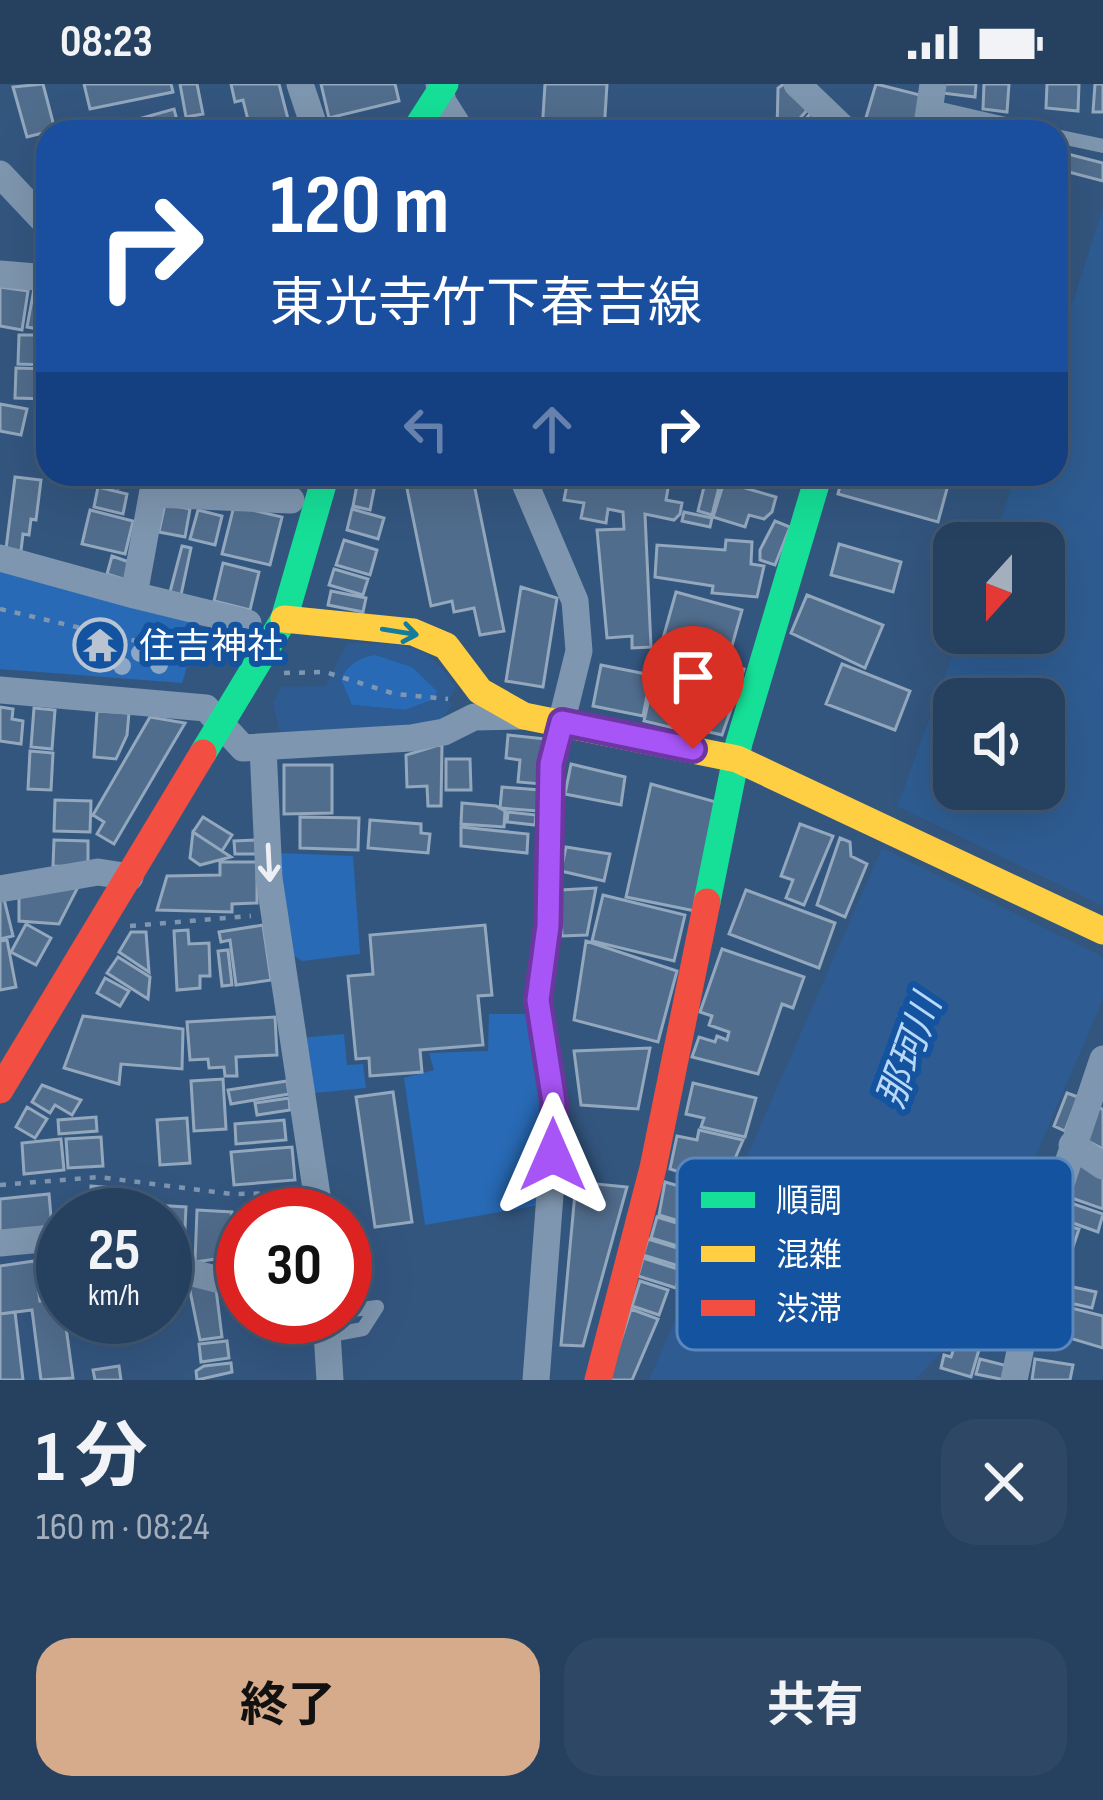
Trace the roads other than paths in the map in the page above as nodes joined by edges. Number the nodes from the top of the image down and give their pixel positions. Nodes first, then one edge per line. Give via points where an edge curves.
1 (300, 84) edge
2 (797, 84) edge
3 (441, 86) edge
4 (930, 108) edge
5 (312, 120) edge
6 (422, 120) edge
7 (457, 120) edge
8 (835, 120) edge
9 (985, 120) edge
10 (1068, 139) edge
11 (1103, 146) edge
12 (0, 174) edge
13 (36, 212) edge
14 (0, 274) edge
15 (36, 277) edge
16 (155, 486) edge
17 (172, 486) edge
18 (323, 486) edge
19 (525, 486) edge
20 (816, 486) edge
21 (291, 500) dead end
22 (0, 558) edge
23 (134, 595) junction
24 (284, 619) junction
25 (248, 622) dead end
26 (0, 689) edge
27 (524, 716) junction
28 (562, 722) junction
29 (222, 726) junction
30 (263, 747) junction
31 (737, 759) junction
32 (130, 878) junction
33 (0, 890) edge
34 (1103, 931) edge
35 (1103, 1059) edge
36 (0, 1090) edge
37 (1072, 1144) junction
38 (1068, 1158) edge
39 (1103, 1166) edge
40 (316, 1188) edge
41 (36, 1240) edge
42 (0, 1243) edge
43 (327, 1344) edge
44 (1020, 1350) edge
45 (330, 1380) edge
46 (536, 1380) edge
47 (598, 1380) edge
48 (1014, 1380) edge

1 - 5 street
2 - 8 street
3 - 6 street
3 - 7 street
4 - 9 lane
10 - 11 lane
12 - 13 street
14 - 15 street
16 - 23 street
17 - 21 street
18 - 24 street
19 - 28 street via 575,601 579,651
20 - 31 street
22 - 23 street
23 - 25 street
24 -> 27 street via 413,632 446,646 479,691
24 - 29 street
26 - 29 street via 206,707
27 - 28 street
27 - 30 street via 474,717 412,738
28 - 31 street
28 - 46 street via 551,764 538,1000 554,1102
29 - 30 street via 242,748
29 - 32 street
30 -> 40 street via 274,914
31 - 34 street
31 - 47 street via 653,1168
32 - 33 street via 98,872
32 - 36 street
35 - 37 street
37 - 38 street
37 - 39 street
41 - 42 street
43 - 45 street
44 - 48 street

